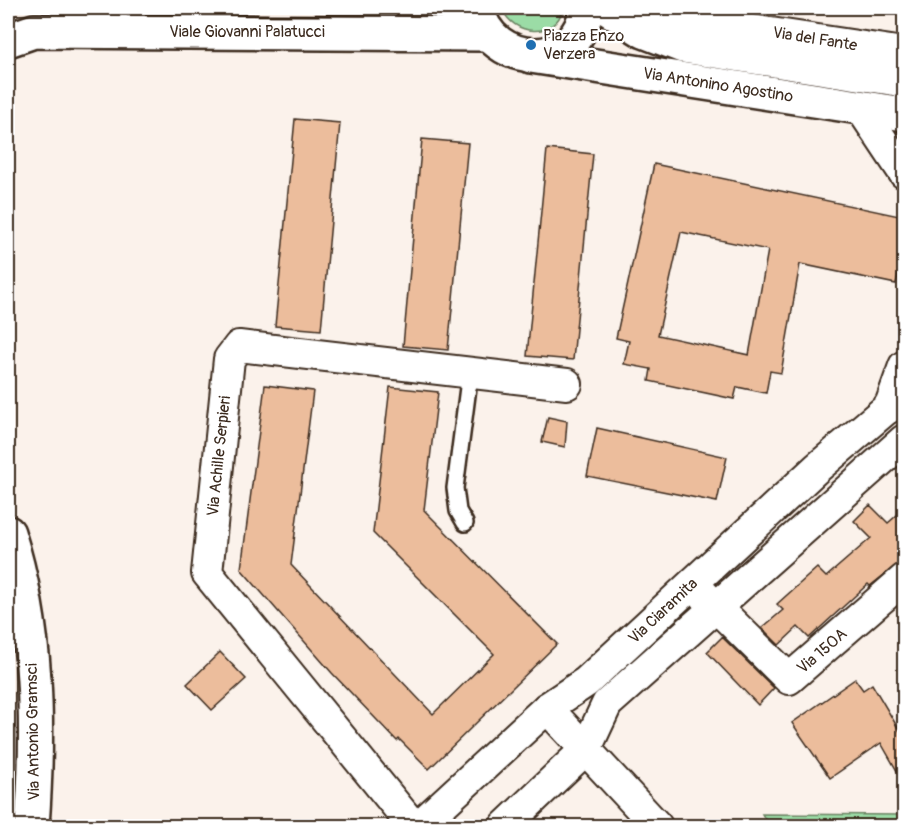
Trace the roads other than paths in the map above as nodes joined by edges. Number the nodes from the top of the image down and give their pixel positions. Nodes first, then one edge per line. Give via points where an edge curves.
1 (586, 8) edge
2 (607, 8) edge
3 (656, 8) edge
4 (482, 21) edge
5 (16, 33) edge
6 (904, 53) edge
7 (531, 56) junction
8 (904, 80) edge
9 (860, 107) junction
10 (904, 114) edge
11 (904, 173) edge
12 (904, 366) edge
13 (470, 372) junction
14 (567, 384) dead end
15 (897, 401) edge
16 (904, 440) edge
17 (465, 523) dead end
18 (8, 533) edge
19 (904, 579) edge
20 (693, 584) junction
21 (717, 606) junction
22 (546, 708) junction
23 (586, 749) junction
24 (32, 826) edge
25 (413, 826) edge
26 (419, 826) edge
27 (505, 826) edge
28 (657, 826) edge

1 - 7 main road via 578,31 566,44 550,53
2 - 8 main road, Via Antonino Agostino via 644,31 683,46
3 - 6 street, Via del Fante via 691,21
4 - 5 main road, Viale Giovanni Palatucci
4 - 7 main road, Via Antonino Agostino via 507,49
7 - 9 main road, Via Antonino Agostino
9 - 10 main road, Via Antonino Agostino
9 - 11 street
12 - 15 street
13 - 14 street, Via Achille Serpieri
13 - 17 lane via 455,488 458,511
13 - 25 street, Via Achille Serpieri via 239,346 229,359 207,573
15 - 20 street, Via Ciaramita via 817,468
16 - 21 street, Via Ciaramita
18 - 24 main road, Via Antonio Gramsci via 21,580 32,660 36,753
19 - 21 street, Via 150A via 789,679
20 - 21 street
20 - 22 street, Via Ciaramita via 586,682
21 - 23 street, Via Ciaramita via 608,704
22 - 23 street
22 - 26 street, Via Ciaramita
23 - 27 street, Via Ciaramita
23 - 28 street

